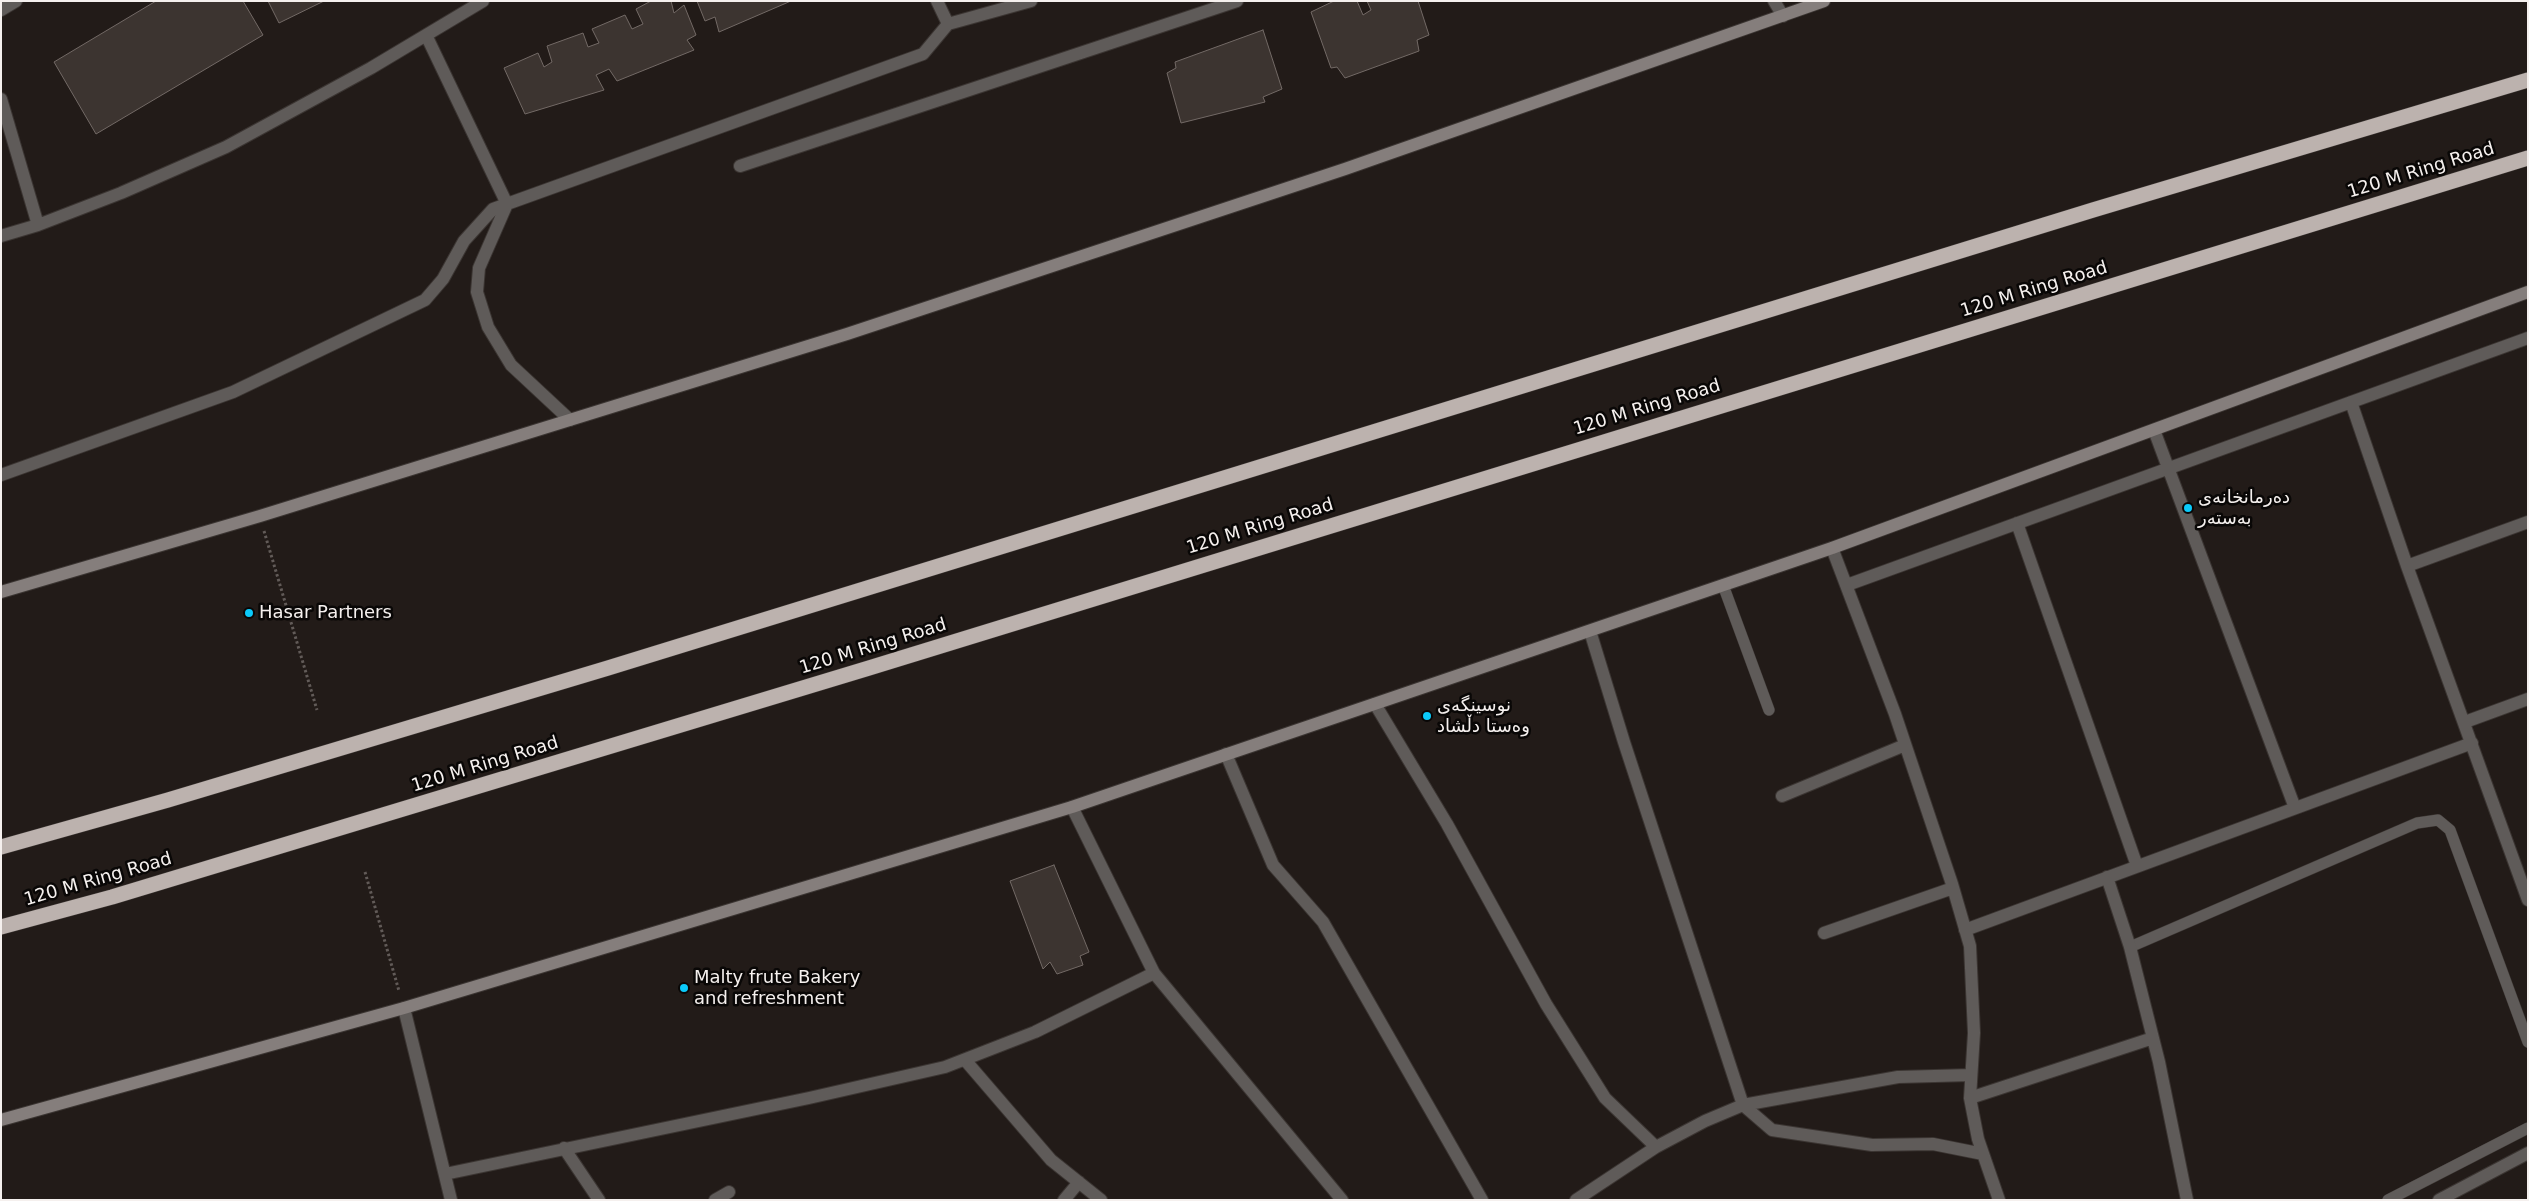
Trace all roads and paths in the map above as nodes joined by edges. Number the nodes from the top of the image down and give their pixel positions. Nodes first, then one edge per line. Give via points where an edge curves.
1 (16, 1) edge
2 (483, 1) edge
3 (937, 1) edge
4 (1030, 1) edge
5 (1237, 1) edge
6 (1774, 1) edge
7 (1824, 1) edge
8 (1, 10) edge
9 (1783, 16) junction
10 (948, 24) junction
11 (426, 35) junction
12 (2528, 80) edge
13 (1, 99) edge
14 (2528, 158) edge
15 (740, 166) dead end
16 (507, 204) junction
17 (38, 225) junction
18 (1, 236) edge
19 (2528, 292) edge
20 (2528, 338) edge
21 (2351, 402) junction
22 (570, 420) junction
23 (2154, 430) junction
24 (2168, 468) junction
25 (1, 474) edge
26 (260, 516) junction
27 (2528, 522) edge
28 (2017, 523) junction
29 (1832, 548) junction
30 (2407, 566) junction
31 (1724, 585) junction
32 (1847, 585) junction
33 (1, 592) edge
34 (1590, 631) junction
35 (2528, 699) edge
36 (1375, 704) junction
37 (317, 710) dead end
38 (1770, 710) dead end
39 (2465, 722) junction
40 (2472, 743) junction
41 (1905, 745) junction
42 (1226, 754) junction
43 (1782, 796) dead end
44 (1072, 807) junction
45 (2295, 808) junction
46 (1, 847) edge
47 (2137, 866) junction
48 (365, 872) dead end
49 (2107, 877) junction
50 (1953, 888) junction
51 (2528, 900) edge
52 (1, 927) edge
53 (1965, 930) junction
54 (1824, 933) dead end
55 (2130, 947) junction
56 (1154, 973) junction
57 (404, 1008) junction
58 (2153, 1038) junction
59 (2528, 1042) edge
60 (965, 1060) junction
61 (1972, 1075) junction
62 (1970, 1098) junction
63 (1743, 1106) junction
64 (1, 1120) edge
65 (2528, 1128) edge
66 (1656, 1147) junction
67 (564, 1148) junction
68 (2528, 1153) edge
69 (1983, 1154) junction
70 (445, 1174) junction
71 (1079, 1182) junction
72 (730, 1192) dead end
73 (451, 1200) edge
74 (599, 1200) edge
75 (715, 1200) edge
76 (1064, 1200) edge
77 (1101, 1200) edge
78 (1342, 1200) edge
79 (1482, 1200) edge
80 (1576, 1200) edge
81 (1999, 1200) edge
82 (2187, 1200) edge
83 (2388, 1200) edge
84 (2439, 1200) edge

1 - 8 street
2 - 11 street
3 - 10 street
4 - 10 street
5 - 15 street
6 - 9 street
7 - 9 street
9 - 22 street via 1100,252
10 - 16 street via 923,54
11 - 16 street
11 - 17 street via 226,146 121,193
12 - 46 highway via 2054,222 608,668
13 - 17 street
14 - 52 highway, 120 M Ring Road via 869,668 112,897
16 - 22 street via 480,268 477,292 488,328 511,365
16 - 25 street via 493,209 480,222 464,241 443,279 425,300 233,392
17 - 18 street
19 - 23 street
20 - 21 street
21 - 24 street
21 - 30 street
22 - 26 street
23 - 24 street
23 - 29 street
24 - 28 street
24 - 45 street
26 - 33 street
26 - 37 path
27 - 30 street
28 - 32 street
28 - 47 street
29 - 31 street
29 - 32 street
30 - 39 street
31 - 34 street
31 - 38 lane
32 - 41 street
34 - 36 street
34 - 63 street
35 - 39 street
36 - 42 street
36 - 66 street via 1447,824 1546,1004 1605,1098
39 - 40 street
40 - 45 street
40 - 51 street
41 - 43 street
41 - 50 street
42 - 44 street
42 - 79 street via 1273,864 1323,922
44 - 56 street
44 - 57 street
45 - 47 street
47 - 49 street
48 - 57 path
49 - 53 street
49 - 55 street
50 - 53 street
50 - 54 street
53 - 61 street via 1970,946
55 - 58 street
55 - 59 lane via 2416,823 2438,820 2450,830
56 - 60 street via 1035,1032
56 - 78 street
57 - 64 street
57 - 70 street
58 - 62 street
58 - 82 street
60 - 67 street via 809,1098
60 - 71 street via 1051,1160
61 - 62 street
61 - 63 street via 1898,1077
62 - 69 street
63 - 66 street via 1705,1121
63 - 69 street via 1772,1130 1872,1145 1933,1144
65 - 83 lane
66 - 80 street
67 - 70 street
67 - 74 street
68 - 84 street
69 - 81 street
70 - 73 street
71 - 76 street
71 - 77 street
72 - 75 street

